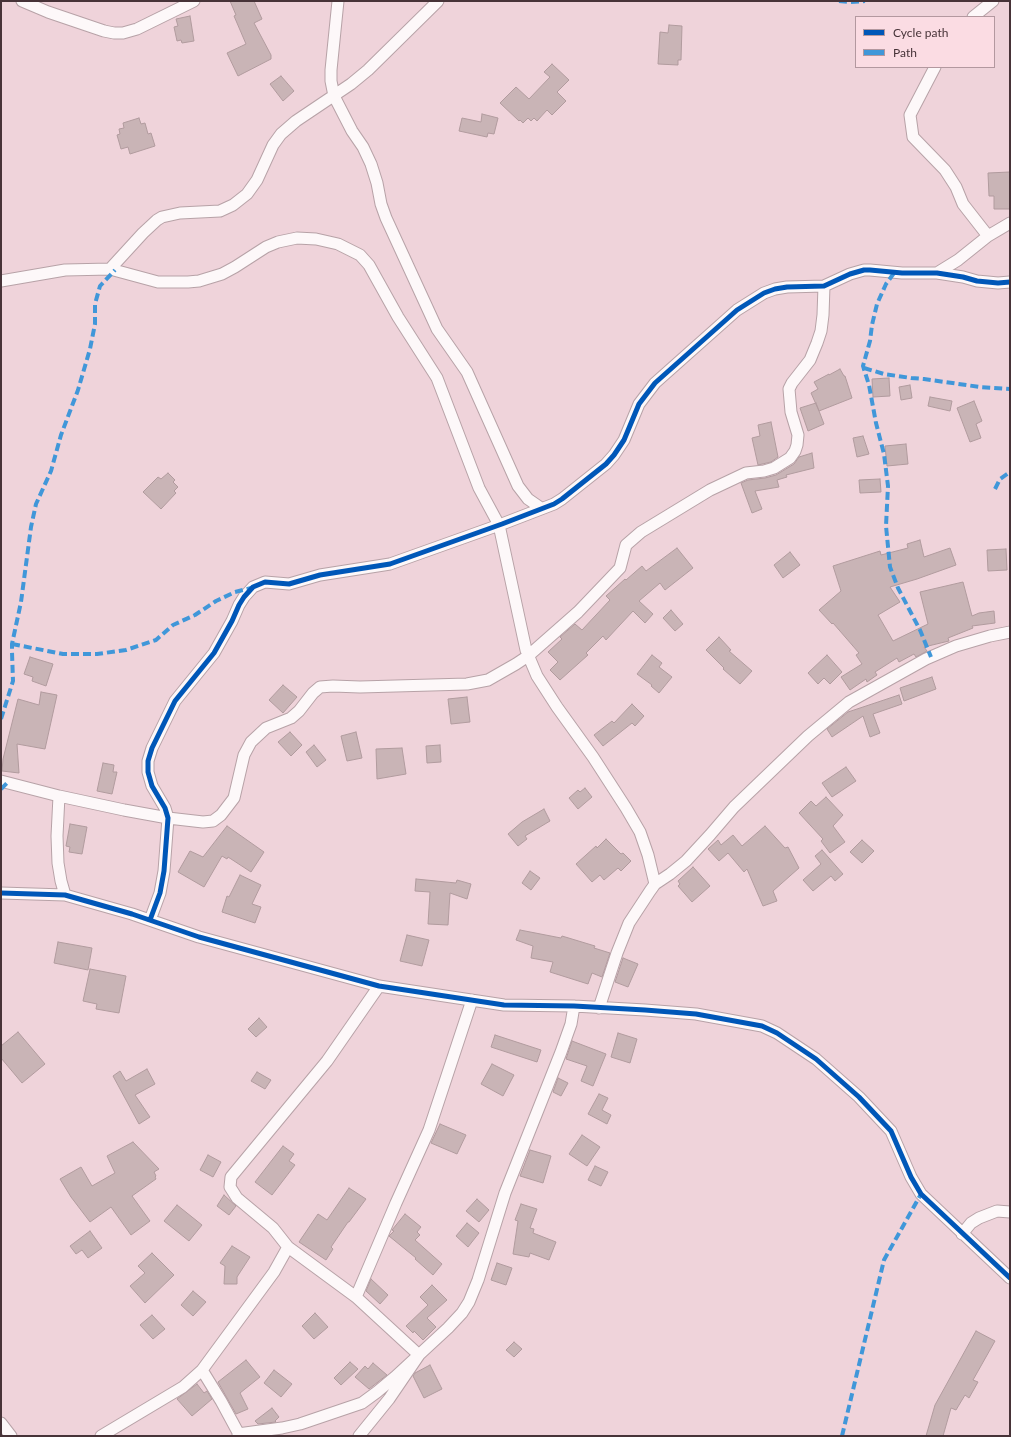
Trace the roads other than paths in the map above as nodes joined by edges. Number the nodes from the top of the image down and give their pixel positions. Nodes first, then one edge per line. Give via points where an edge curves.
1 (22, 1) edge
2 (194, 1) edge
3 (338, 1) edge
4 (438, 1) edge
5 (992, 1) edge
6 (975, 16) edge
7 (934, 68) edge
8 (334, 96) junction
9 (1010, 223) edge
10 (988, 236) junction
11 (110, 269) junction
12 (938, 273) junction
13 (1, 281) edge
14 (1010, 282) edge
15 (824, 286) junction
16 (541, 508) junction
17 (499, 525) junction
18 (1010, 632) edge
19 (528, 656) junction
20 (1, 781) edge
21 (59, 796) junction
22 (168, 818) junction
23 (655, 884) junction
24 (1, 893) edge
25 (65, 896) junction
26 (150, 920) junction
27 (379, 986) junction
28 (472, 1000) junction
29 (574, 1006) junction
30 (599, 1008) junction
31 (1010, 1212) edge
32 (962, 1234) junction
33 (288, 1247) junction
34 (1010, 1278) edge
35 (356, 1298) junction
36 (419, 1355) junction
37 (202, 1370) junction
38 (1, 1422) edge
39 (239, 1435) edge
40 (11, 1436) edge
41 (101, 1436) edge
42 (359, 1436) edge

1 - 2 street via 114,33 137,29
3 - 8 street via 331,70
4 - 8 street via 368,70
5 - 6 street
7 - 10 street via 910,114 913,137 944,170 964,204
8 - 11 street via 281,134 273,145 257,180 247,194 233,205 220,210 162,217 143,233
8 - 16 street via 371,164 386,218 436,329 467,372 518,486 528,499
9 - 10 street
10 - 12 street
11 - 13 street via 65,270
11 - 17 street via 158,282 199,281 235,268 266,247 297,238 338,244 360,255 369,265 437,378 480,488
12 - 14 street via 977,281
12 - 15 street via 902,274 864,270
15 - 16 street via 775,289 737,310 650,388 636,408 624,440 606,464 562,499
15 - 19 street via 821,332 810,360 789,389 791,412 798,435 795,451 790,458 774,468 746,473 710,490 641,532 625,548 620,568 578,612
16 - 17 street
17 - 19 street
17 - 22 street via 390,564 320,575 289,584 265,582 253,587 239,604 214,653 175,701 152,748 148,772
18 - 23 street via 956,646 926,659 849,702 808,736 734,807 686,862
19 - 22 street via 488,680 467,684 320,687 291,718 266,728 251,742 244,755 234,798 218,818 208,822
19 - 23 street via 545,690 593,757 640,832
20 - 21 street
21 - 22 street
21 - 25 street via 58,863
22 - 26 street via 164,871 160,893
23 - 30 street via 629,923
24 - 25 street
25 - 26 street
26 - 27 street via 199,937
27 - 28 street
27 - 33 street via 327,1061 231,1177 230,1187 237,1198 273,1228
28 - 29 street via 504,1005
28 - 35 street via 429,1130
29 - 30 street
29 - 36 street via 564,1045 505,1193 469,1302 448,1328
30 - 32 street via 696,1014 762,1026 777,1033 816,1059 859,1097 891,1131 921,1194
31 - 32 street via 997,1211 979,1218
32 - 34 street
33 - 35 street
33 - 37 street via 274,1272
35 - 36 street
36 - 39 street via 362,1403 300,1424
36 - 42 street via 389,1399
37 - 39 street
37 - 41 street via 183,1387
38 - 40 street

